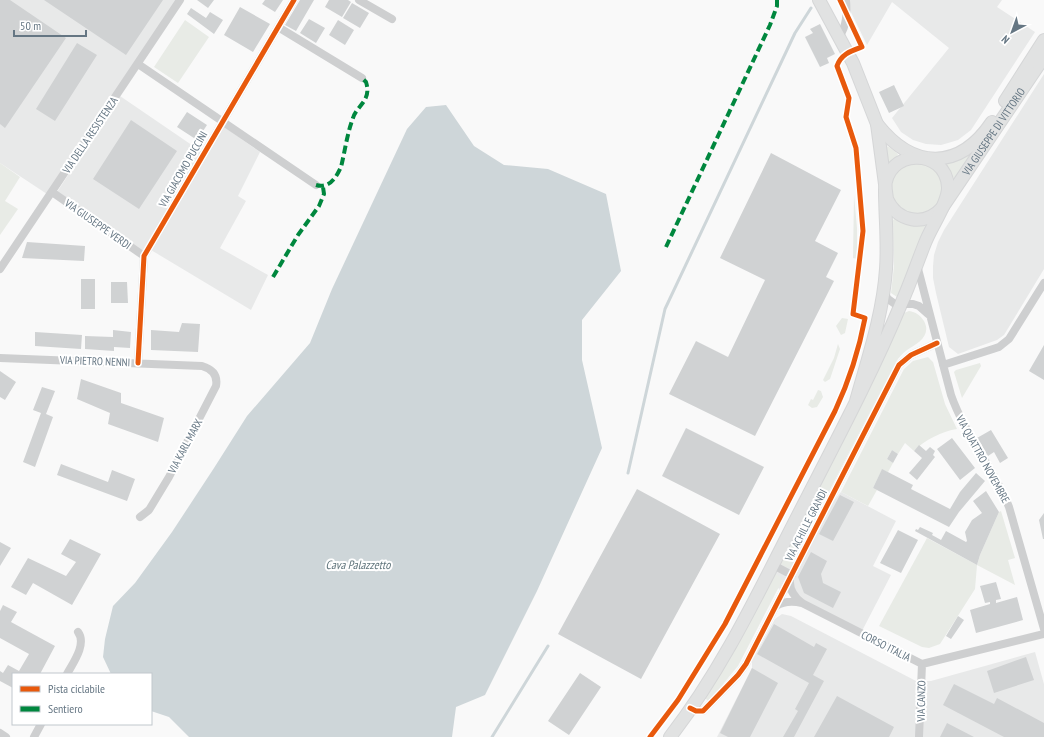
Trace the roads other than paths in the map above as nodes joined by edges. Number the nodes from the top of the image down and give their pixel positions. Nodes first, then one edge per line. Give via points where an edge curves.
1 (180, 0) edge
2 (294, 0) edge
3 (359, 0) edge
4 (819, 0) edge
5 (846, 0) edge
6 (392, 19) dead end
7 (278, 27) junction
8 (839, 37) junction
9 (1044, 40) edge
10 (1044, 57) edge
11 (138, 64) junction
12 (362, 78) dead end
13 (222, 122) junction
14 (877, 124) junction
15 (920, 157) junction
16 (316, 185) dead end
17 (52, 192) junction
18 (885, 192) junction
19 (943, 206) junction
20 (144, 256) junction
21 (916, 264) junction
22 (0, 269) edge
23 (1044, 283) edge
24 (883, 291) junction
25 (901, 304) junction
26 (928, 314) junction
27 (937, 343) junction
28 (0, 358) edge
29 (138, 363) junction
30 (943, 366) junction
31 (213, 371) joint
32 (856, 401) junction
33 (140, 517) dead end
34 (772, 565) junction
35 (791, 576) junction
36 (802, 603) junction
37 (776, 606) junction
38 (1044, 629) edge
39 (78, 632) dead end
40 (1044, 634) edge
41 (922, 664) junction
42 (68, 673) edge
43 (690, 708) junction
44 (40, 725) edge
45 (0, 733) edge
46 (6, 737) edge
47 (34, 737) edge
48 (670, 737) edge
49 (919, 737) edge

1 - 11 street, VIA DELLA RESISTENZA
2 - 7 street, VIA GIACOMO PUCCINI
3 - 6 street
4 - 8 main road
5 - 8 street via 846,22
7 - 12 street
7 - 13 street, VIA GIACOMO PUCCINI
8 - 14 main road via 861,82
9 - 15 main road, VIA GIUSEPPE DI VITTORIO via 996,116 968,148 955,155 939,158
10 - 19 main road, VIA GIUSEPPE DI VITTORIO
11 - 13 street
11 - 17 street, VIA DELLA RESISTENZA
13 - 16 street
13 - 20 street, VIA GIACOMO PUCCINI
14 - 15 main road via 896,144
14 - 18 main road
15 - 18 main road, VIA ACHILLE GRANDI via 906,159 895,166 888,175
15 - 19 main road, VIA ACHILLE GRANDI via 935,163 945,175 948,192
17 - 20 street, VIA GIUSEPPE VERDI
17 - 22 street, VIA DELLA RESISTENZA
18 - 19 main road via 892,208 908,219 927,218
18 - 24 main road, VIA ACHILLE GRANDI via 888,234
19 - 21 main road, VIA ACHILLE GRANDI
20 - 29 street, VIA GIACOMO PUCCINI
21 - 25 main road, VIA ACHILLE GRANDI
21 - 26 street, VIA QUATTRO NOVEMBRE
23 - 30 street via 1009,339 999,347
24 - 25 street via 892,302
24 - 32 main road, VIA ACHILLE GRANDI via 872,345
25 - 26 street via 916,304
25 - 32 main road, VIA ACHILLE GRANDI
26 - 27 street, VIA QUATTRO NOVEMBRE
27 - 30 street, VIA QUATTRO NOVEMBRE
27 - 35 street, VIA ACHILLE GRANDI via 899,365
28 - 29 street, VIA PIETRO NENNI
29 - 31 street, VIA PIETRO NENNI via 202,366
30 - 38 street, VIA QUATTRO NOVEMBRE via 958,413 1002,488 1010,507
31 - 33 street, VIA KARL MARX via 216,386 169,477 146,513
32 - 34 main road, VIA ACHILLE GRANDI
34 - 35 street
34 - 43 main road, VIA ACHILLE GRANDI via 719,666
35 - 36 street, CORSO ITALIA via 792,592
35 - 37 street, VIA ACHILLE GRANDI
36 - 37 street, CORSO ITALIA via 791,601
36 - 41 street, CORSO ITALIA
37 - 43 street, VIA ACHILLE GRANDI via 738,675 703,711
39 - 42 street via 80,646
40 - 41 street, CORSO ITALIA
41 - 49 street, VIA CANZO
43 - 48 main road, VIA ACHILLE GRANDI
44 - 47 street
45 - 46 street

